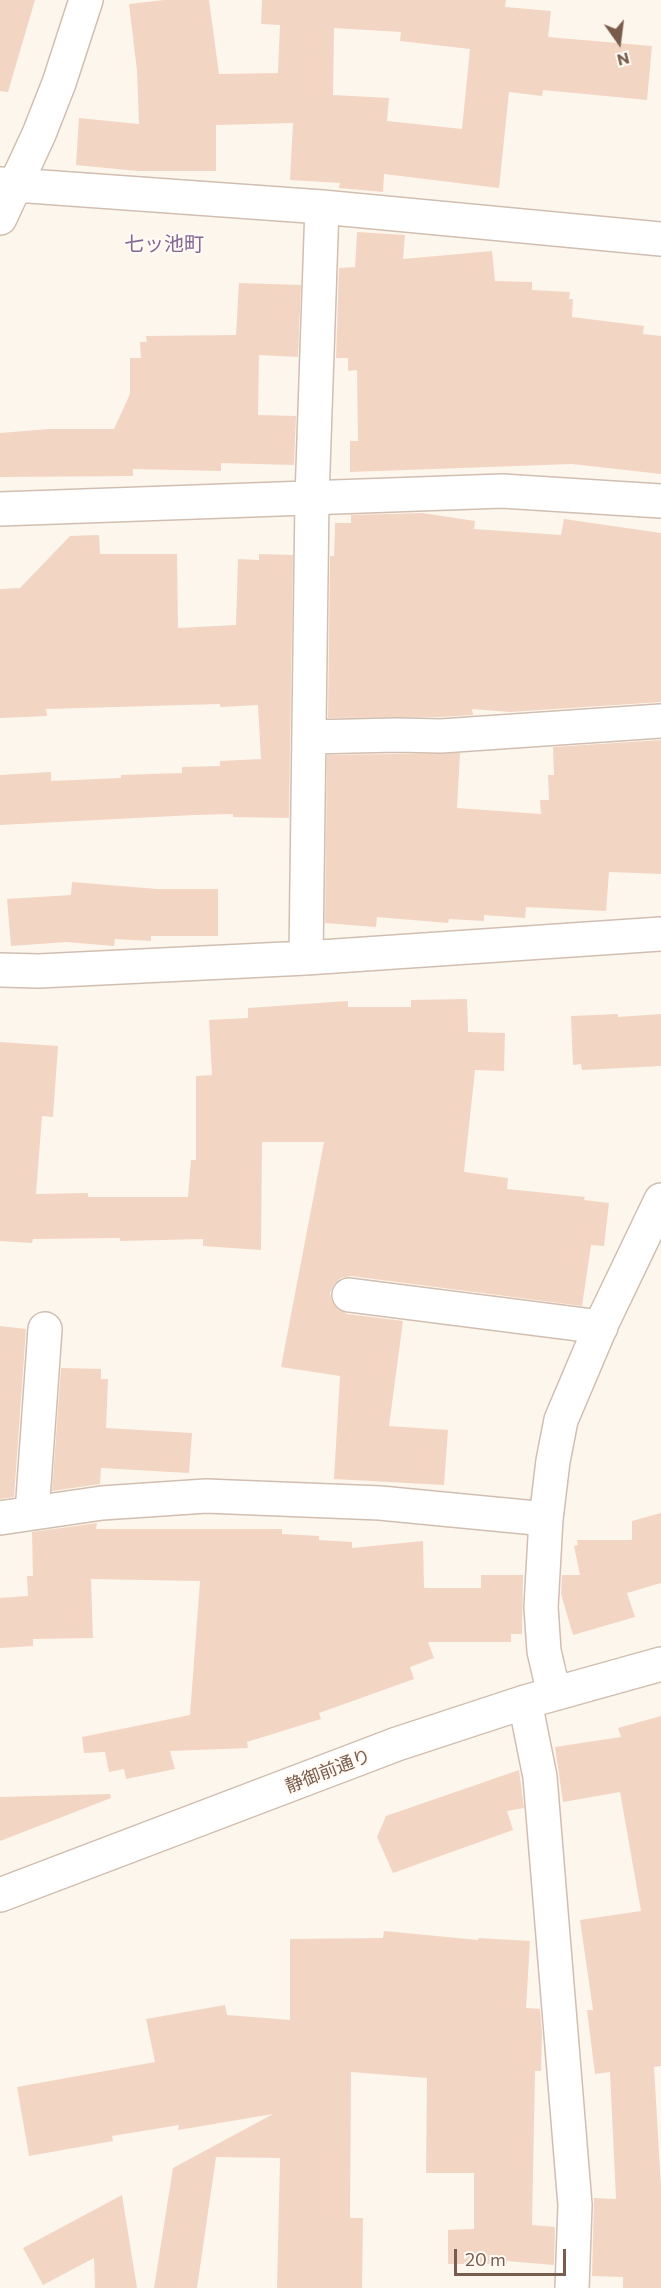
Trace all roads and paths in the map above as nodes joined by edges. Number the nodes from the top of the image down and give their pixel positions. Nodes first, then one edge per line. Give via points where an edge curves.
1 (86, 0) edge
2 (8, 184) edge
3 (322, 207) junction
4 (0, 218) edge
5 (661, 239) edge
6 (312, 498) junction
7 (661, 501) edge
8 (0, 509) edge
9 (661, 721) edge
10 (309, 737) junction
11 (661, 934) edge
12 (306, 958) junction
13 (0, 970) edge
14 (661, 1200) edge
15 (349, 1295) dead end
16 (601, 1327) junction
17 (45, 1329) dead end
18 (16, 1515) edge
19 (546, 1519) junction
20 (661, 1664) edge
21 (539, 1698) junction
22 (0, 1895) edge
23 (572, 2288) edge

1 - 2 street via 39,135
2 - 3 street
2 - 4 street
3 - 5 street
3 - 6 street
6 - 7 street via 502,491
6 - 8 street
6 - 10 street
9 - 10 street via 441,736
10 - 12 street
11 - 12 street
12 - 13 street
14 - 16 street
15 - 16 street
16 - 19 street via 561,1420
17 - 18 street
18 - 19 street via 102,1503 206,1496 380,1503
19 - 21 street via 541,1619 544,1651
20 - 21 street, 静御前通り
21 - 22 street, 静御前通り via 398,1744
21 - 23 street via 540,1777 575,2205

